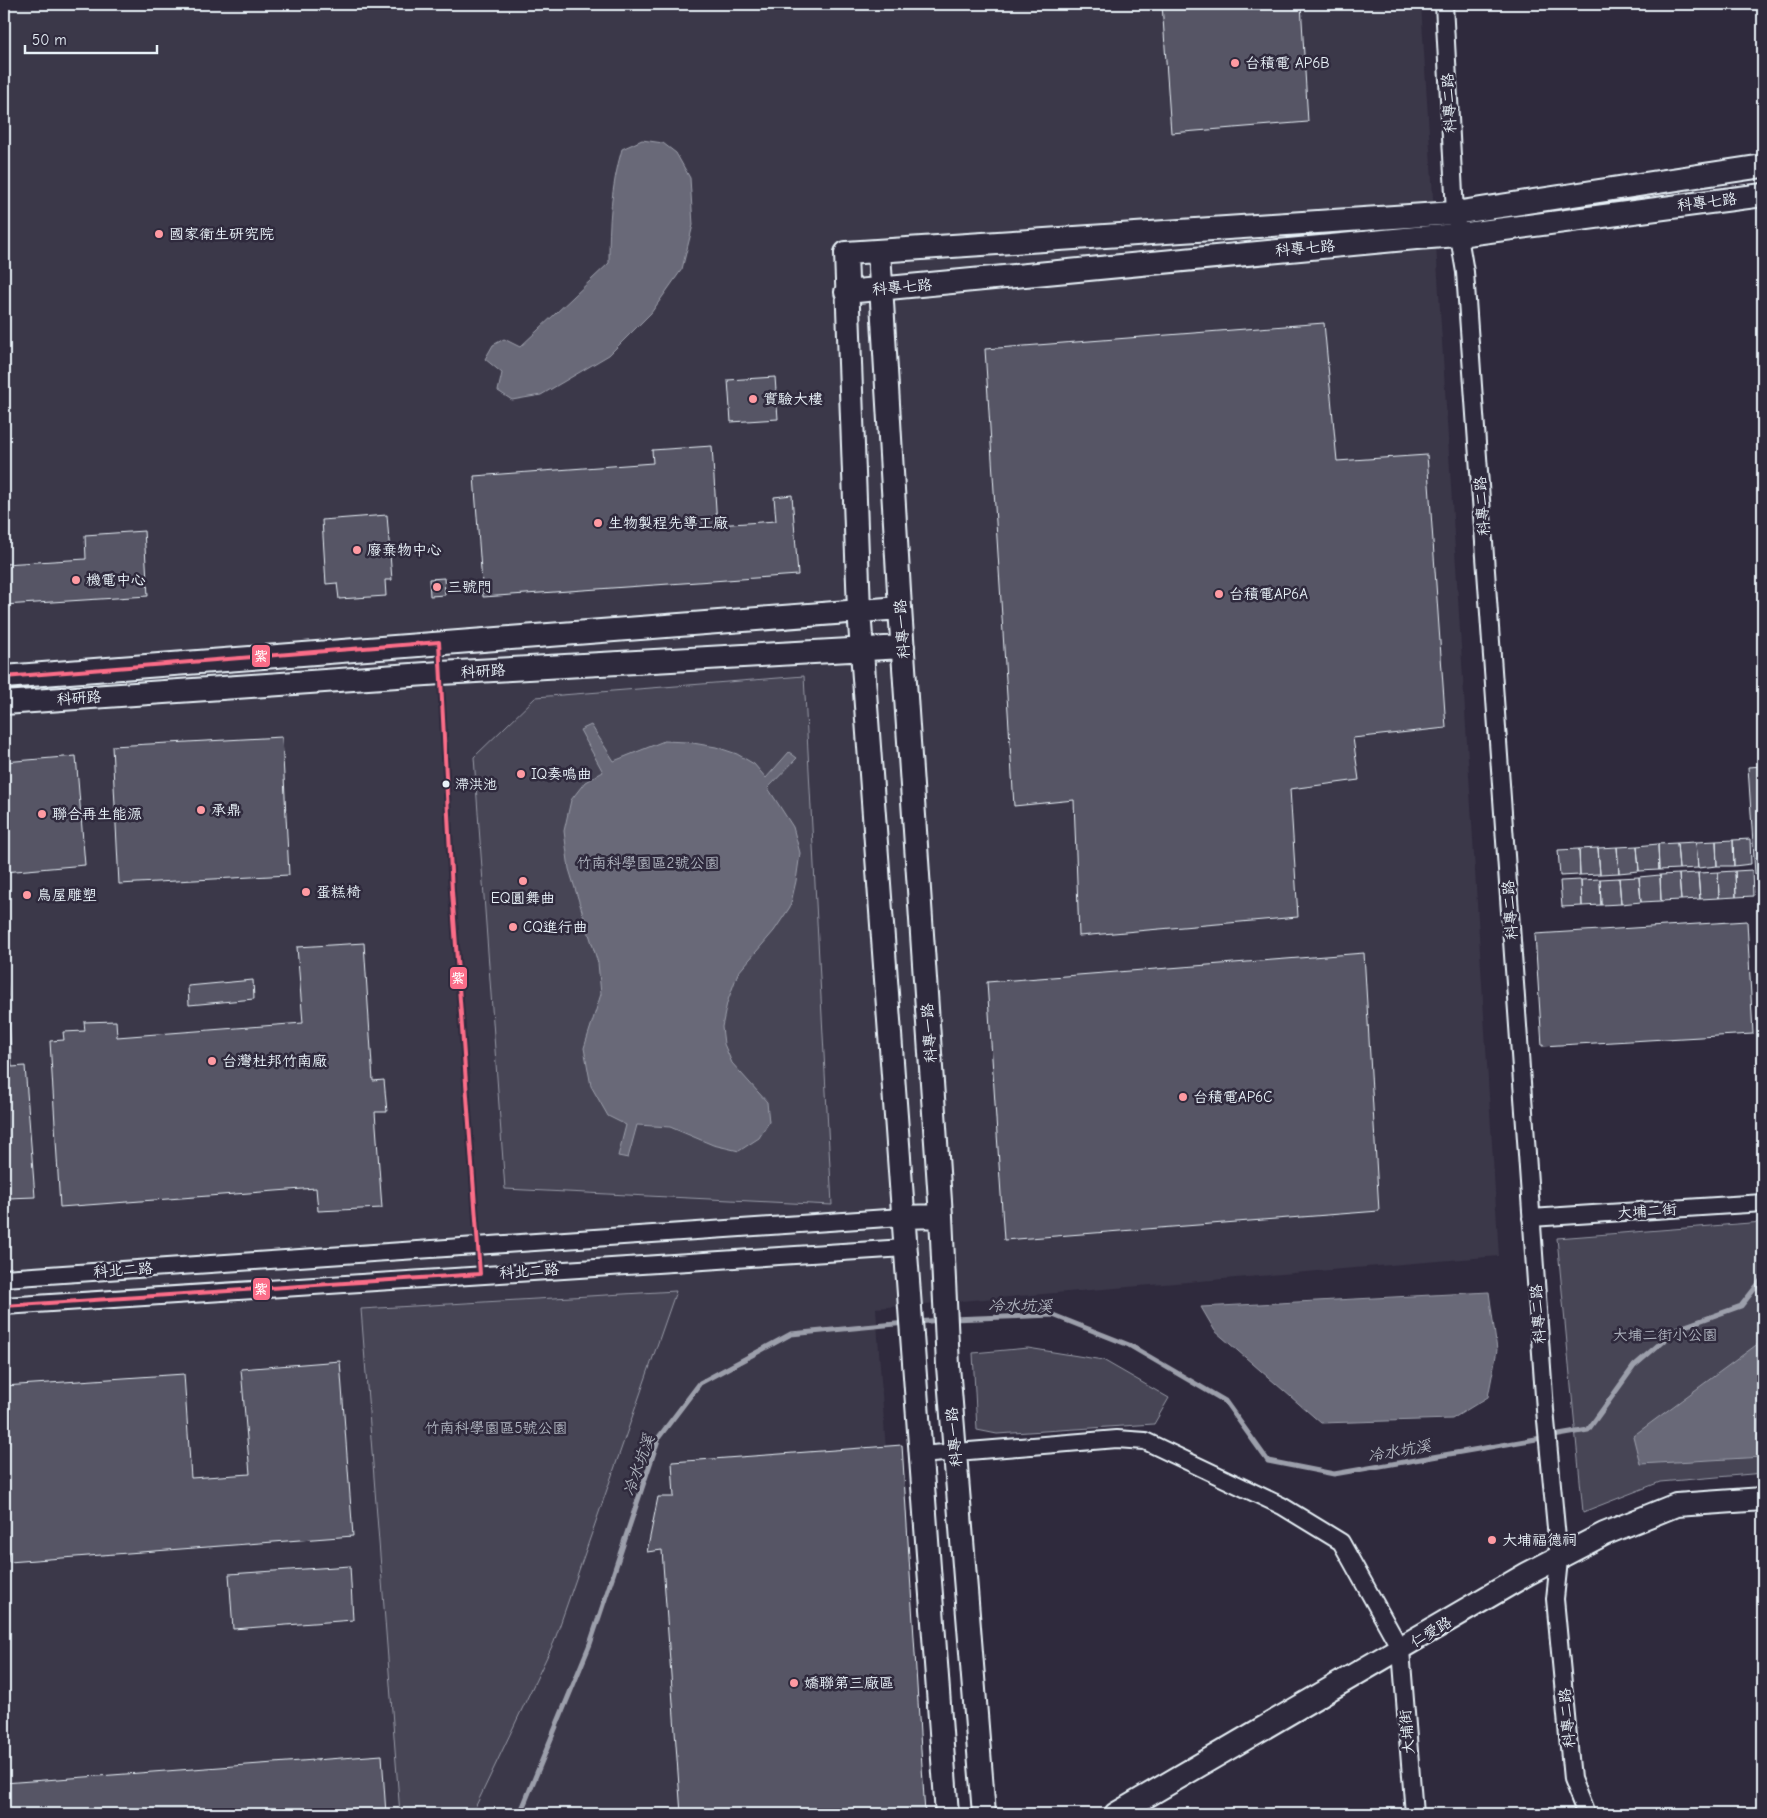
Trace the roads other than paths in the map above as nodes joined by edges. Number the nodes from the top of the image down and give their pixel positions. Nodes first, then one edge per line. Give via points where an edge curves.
1 (1444, 4) edge
2 (1763, 166) edge
3 (1763, 195) edge
4 (1455, 213) junction
5 (1459, 236) junction
6 (879, 251) junction
7 (882, 289) junction
8 (846, 292) junction
9 (900, 608) junction
10 (859, 610) junction
11 (903, 647) junction
12 (862, 650) junction
13 (4, 677) edge
14 (4, 703) edge
15 (1763, 1203) edge
16 (941, 1216) junction
17 (902, 1217) junction
18 (1531, 1218) junction
19 (942, 1246) junction
20 (905, 1248) junction
21 (4, 1278) edge
22 (4, 1306) edge
23 (955, 1453) junction
24 (920, 1455) junction
25 (1763, 1499) edge
26 (1559, 1560) junction
27 (1400, 1650) junction
28 (947, 1814) edge
29 (984, 1814) edge
30 (1116, 1814) edge
31 (1414, 1814) edge
32 (1586, 1814) edge

1 - 4 street, 科專二路
2 - 4 street, 科專七路
3 - 5 street, 科專七路
4 - 5 street, 科專二路
4 - 6 street, 科專七路
5 - 7 street, 科專七路 via 1406,238
5 - 18 street, 科專二路 via 1465,272
6 - 7 street, 科專一路
6 - 8 street, 科專七路 via 846,253
7 - 8 street, 科專七路
7 - 9 street, 科專一路
8 - 10 street
9 - 10 street, 科研路
9 - 11 street, 科專一路
10 - 12 street
10 - 13 street, 科研路
11 - 12 street, 科研路
11 - 16 street, 科專一路
12 - 14 street, 科研路 via 449,672
12 - 17 street
15 - 18 street, 大埔二街
16 - 17 street
16 - 19 street, 科專一路
17 - 20 street
17 - 21 street, 科北二路
18 - 26 street, 科專二路
19 - 20 street
19 - 23 street, 科專一路
20 - 22 street, 科北二路
20 - 24 street
23 - 24 street
23 - 27 street via 1117,1439 1145,1441 1282,1506 1341,1542
23 - 29 street, 科專一路
24 - 28 street
25 - 26 street, 仁愛路 via 1676,1505 1604,1534
26 - 27 street, 仁愛路 via 1527,1574
26 - 32 street, 科專二路 via 1555,1599 1572,1779
27 - 30 street, 仁愛路
27 - 31 street, 大埔街

